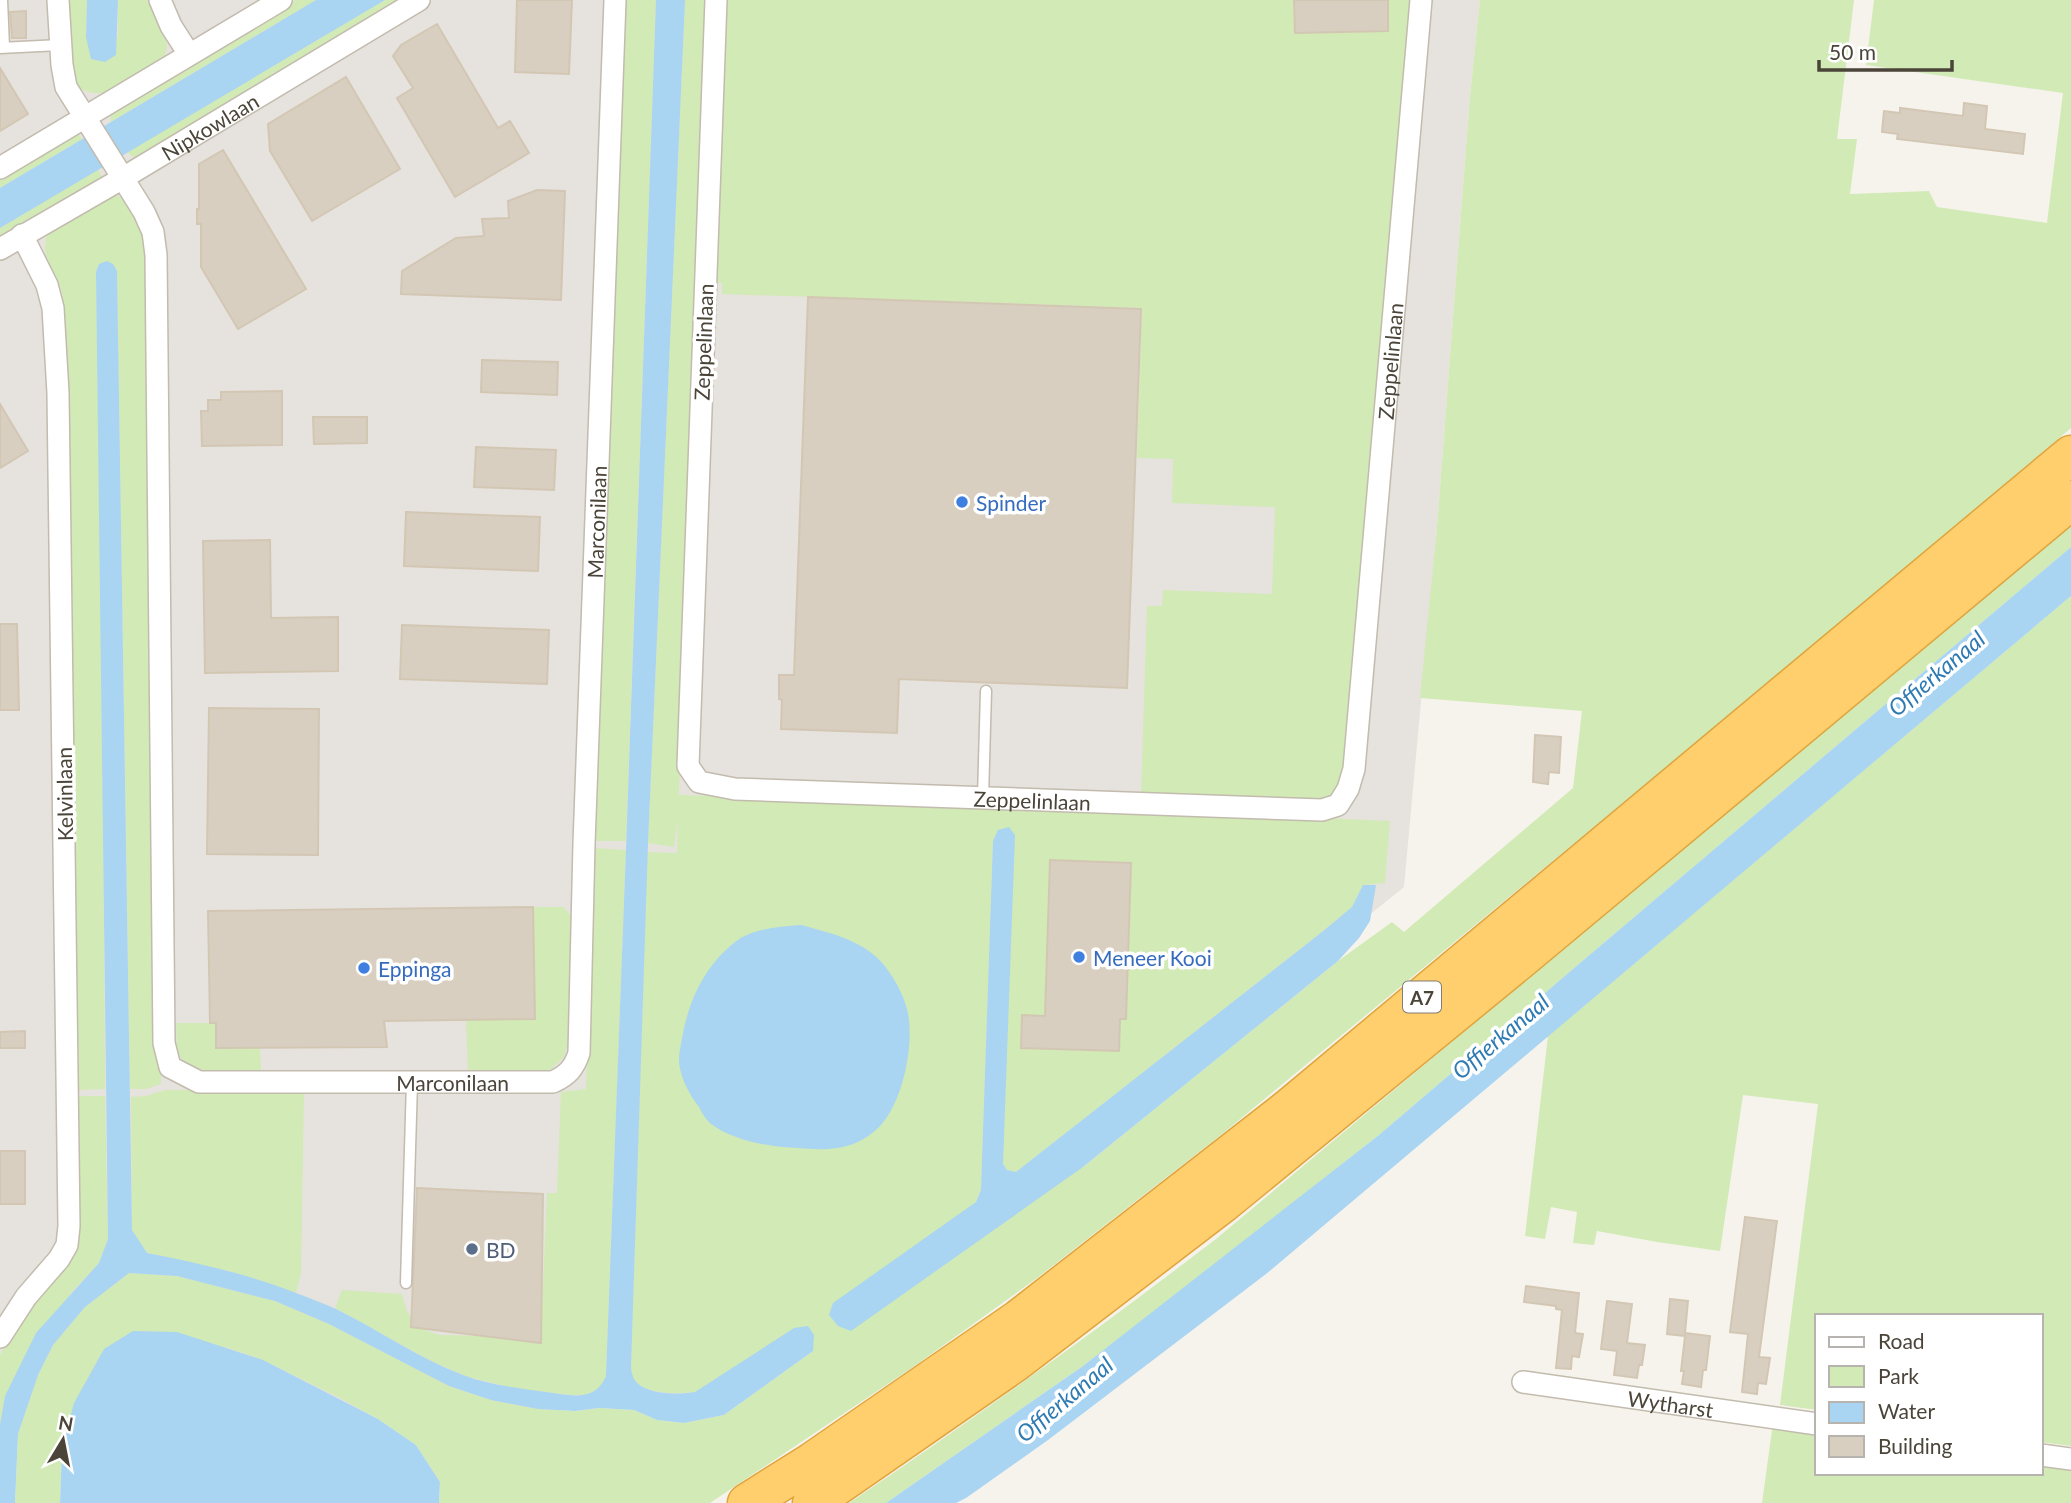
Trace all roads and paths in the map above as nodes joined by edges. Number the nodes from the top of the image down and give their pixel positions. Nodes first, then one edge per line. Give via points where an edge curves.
1 (2, 0) edge
2 (58, 0) edge
3 (160, 0) edge
4 (281, 0) edge
5 (419, 0) edge
6 (615, 0) edge
7 (716, 0) edge
8 (1421, 0) edge
9 (60, 45) junction
10 (2, 47) edge
11 (189, 54) junction
12 (84, 118) junction
13 (0, 168) edge
14 (120, 174) junction
15 (22, 236) junction
16 (0, 249) edge
17 (2071, 455) edge
18 (2071, 500) edge
19 (986, 691) dead end
20 (983, 797) junction
21 (412, 1082) junction
22 (406, 1283) dead end
23 (0, 1337) edge
24 (1523, 1382) dead end
25 (1815, 1423) edge
26 (2043, 1455) edge
27 (2071, 1459) edge
28 (747, 1503) edge
29 (812, 1503) edge

1 - 10 lane
2 - 9 street
3 - 11 street
4 - 11 street
5 - 14 street, Nipkowlaan
6 - 21 street, Marconilaan via 579,1053 575,1067 553,1082
7 - 20 street, Zeppelinlaan via 688,766 699,782 735,789
8 - 20 street, Zeppelinlaan via 1356,756 1348,789 1338,805 1322,810
9 - 10 lane
9 - 12 street via 66,87
11 - 12 street
12 - 13 street
12 - 14 street
14 - 15 street, Nipkowlaan
14 - 21 street, Marconilaan via 153,232 156,256 164,1043 170,1067 199,1083
15 - 16 street, Nipkowlaan
15 - 23 street, Kelvinlaan via 47,285 53,308 58,393 69,1226 67,1245 59,1259
17 - 28 highway, A7 via 1288,1109 1019,1319
18 - 29 highway, A7 via 1223,1203 1014,1363
19 - 20 lane
21 - 22 lane
24 - 25 street, Wytharst
26 - 27 street

